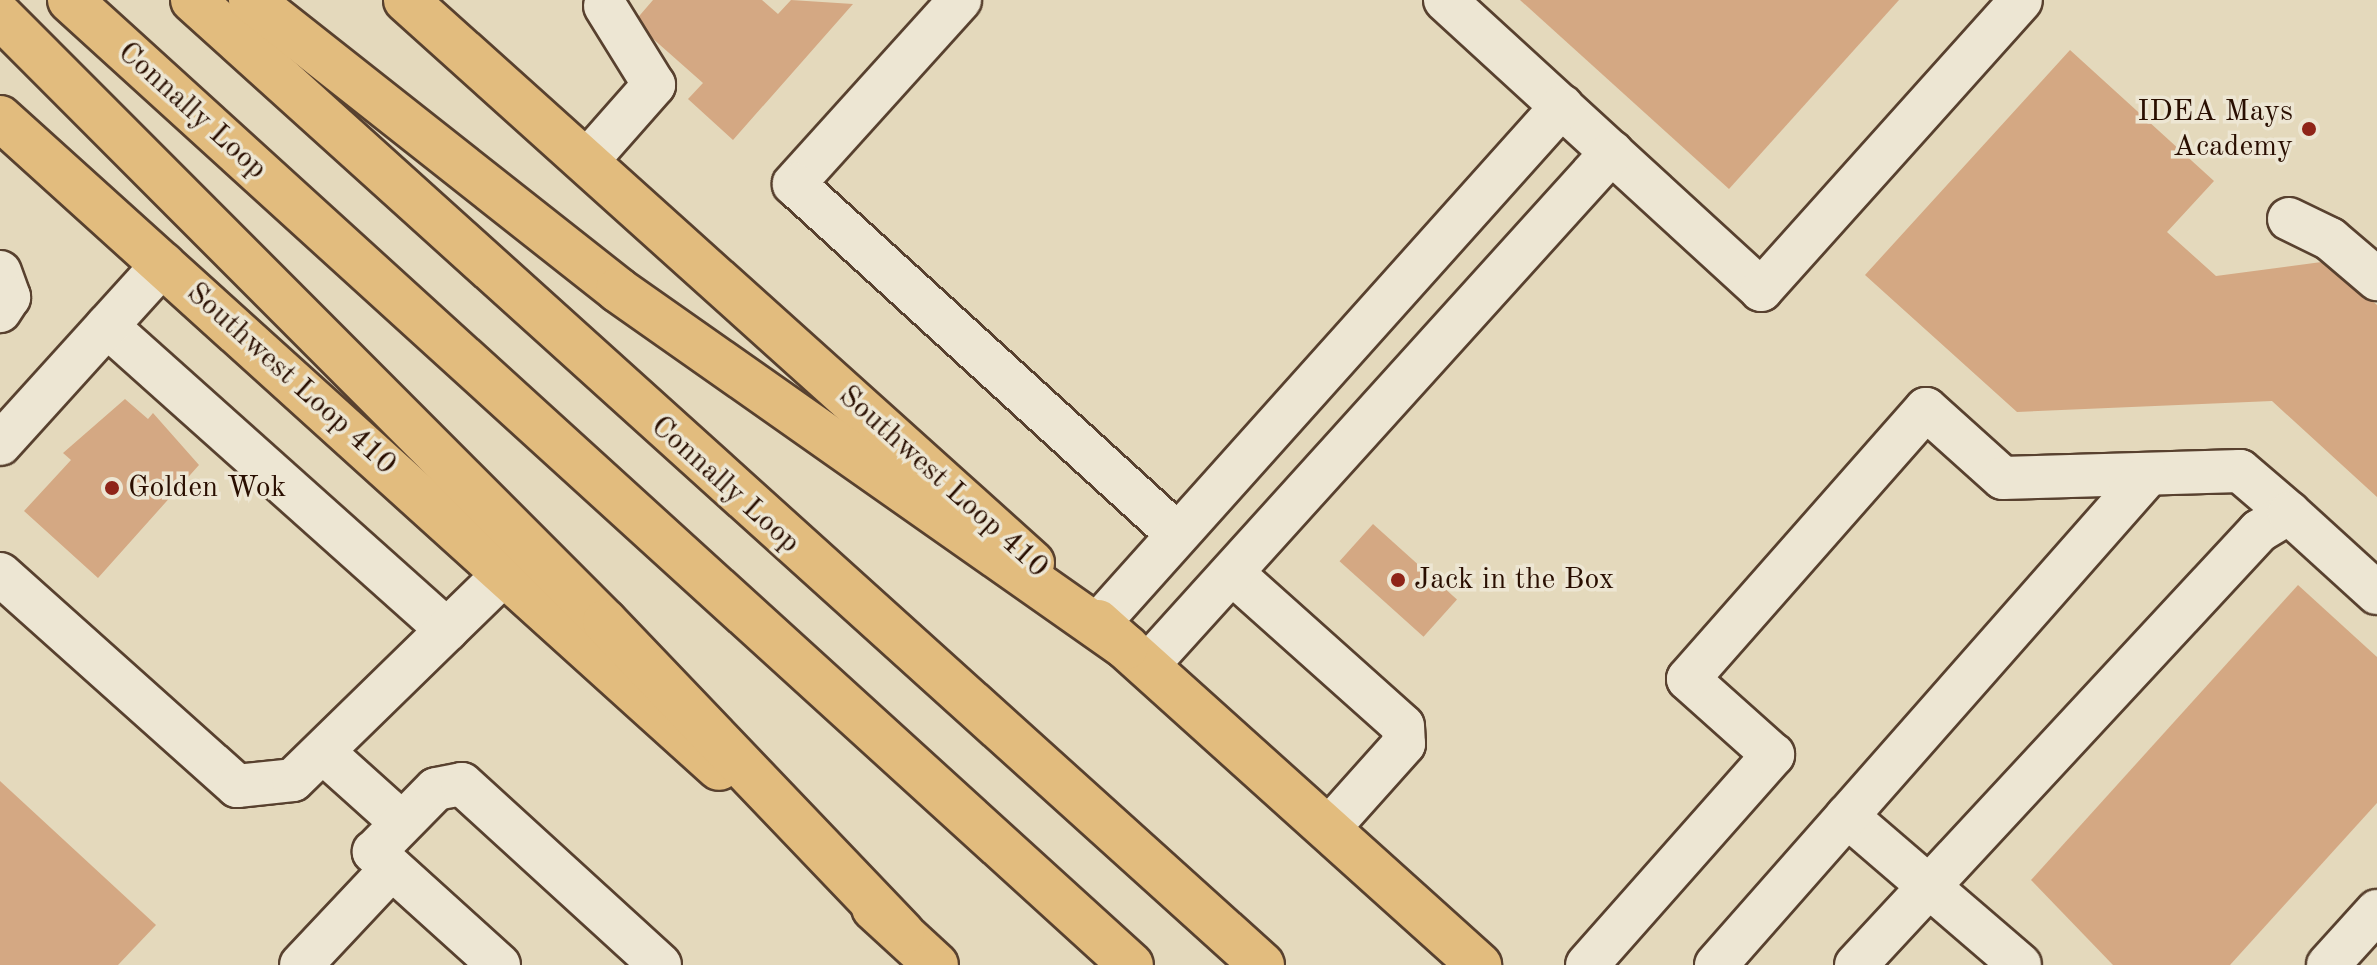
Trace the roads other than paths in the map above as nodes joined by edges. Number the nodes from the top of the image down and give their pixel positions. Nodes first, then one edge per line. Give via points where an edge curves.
1 (70, 0) edge
2 (193, 0) edge
3 (251, 0) edge
4 (406, 0) edge
5 (960, 0) edge
6 (1445, 0) edge
7 (2021, 0) edge
8 (605, 2) edge
9 (0, 16) edge
10 (1562, 106) junction
11 (0, 118) edge
12 (1612, 152) junction
13 (586, 162) junction
14 (2289, 219) dead end
15 (163, 264) junction
16 (0, 272) edge
17 (2377, 279) edge
18 (0, 311) edge
19 (107, 326) junction
20 (0, 444) edge
21 (2147, 476) junction
22 (2289, 513) junction
23 (1177, 534) junction
24 (505, 573) junction
25 (1232, 573) junction
26 (0, 574) edge
27 (2377, 593) edge
28 (447, 630) junction
29 (1124, 645) junction
30 (323, 752) junction
31 (1847, 816) junction
32 (400, 821) junction
33 (1328, 829) junction
34 (391, 869) junction
35 (1926, 887) junction
36 (2377, 911) edge
37 (902, 933) junction
38 (2011, 962) edge
39 (301, 965) edge
40 (499, 965) edge
41 (660, 965) edge
42 (936, 965) edge
43 (1131, 965) edge
44 (1262, 965) edge
45 (1479, 965) edge
46 (1587, 965) edge
47 (1716, 965) edge
48 (1856, 965) edge
49 (2328, 965) edge

1 - 43 main road, Connally Loop
2 - 44 main road, Connally Loop
3 - 29 main road via 618,290
4 - 13 main road, Southwest Loop 410
5 - 23 lane via 794,184
6 - 10 lane
7 - 12 lane via 1761,290
8 - 13 lane via 654,85
9 - 37 main road via 605,622
10 - 12 lane
10 - 23 lane
11 - 15 main road, Southwest Loop 410
12 - 25 lane
13 - 29 main road, Southwest Loop 410
14 - 17 lane via 2330,239
15 - 19 lane
15 - 24 main road, Southwest Loop 410
16 - 18 lane via 9,297
19 - 20 lane
19 - 28 lane
21 - 22 lane via 2240,471
21 - 31 lane
21 - 46 lane via 2003,478 1926,409 1688,679 1773,755
22 - 27 lane
22 - 35 lane via 2259,531
23 - 29 lane
24 - 28 lane
24 - 37 main road, Southwest Loop 410
25 - 29 lane
25 - 33 lane via 1403,726 1404,744
26 - 30 lane via 237,786 293,780
28 - 30 lane
29 - 33 main road, Southwest Loop 410
30 - 32 lane
31 - 35 lane
31 - 47 lane
32 - 34 lane via 374,852
32 - 41 lane via 436,789 462,784
33 - 45 main road, Southwest Loop 410
34 - 39 lane
34 - 40 lane
35 - 38 lane
35 - 48 lane
36 - 49 lane
37 - 42 main road, Southwest Loop 410

